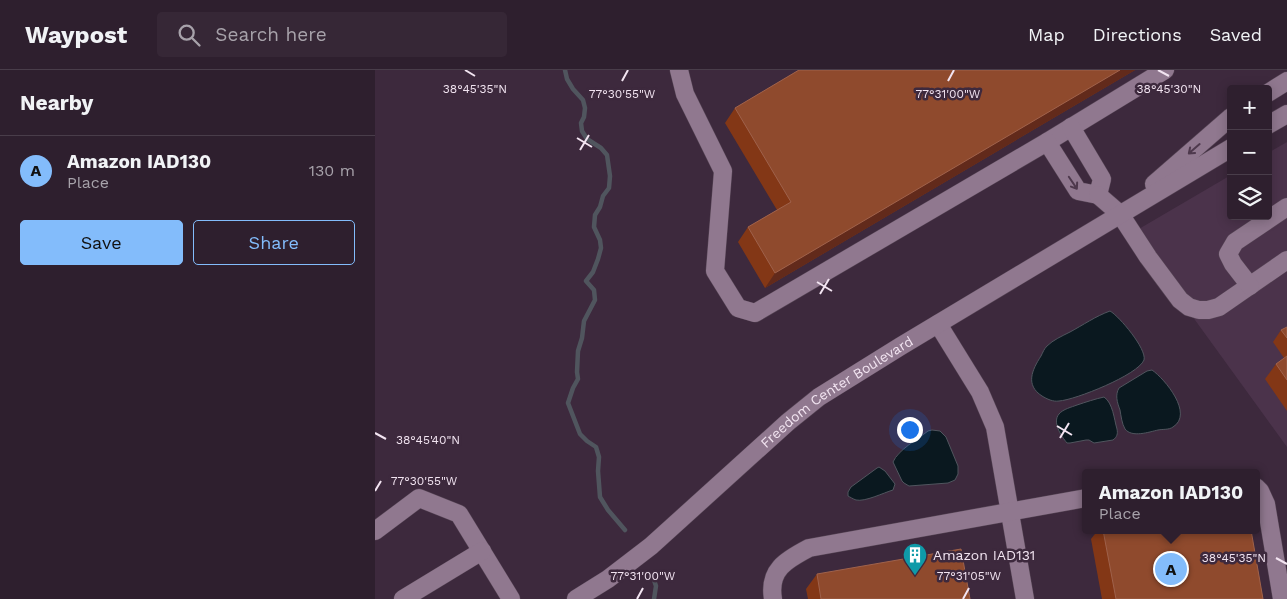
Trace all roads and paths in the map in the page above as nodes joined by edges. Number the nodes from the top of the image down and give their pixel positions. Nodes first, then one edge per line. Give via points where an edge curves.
1 (679, 70) edge
2 (1165, 70) edge
3 (1287, 82) edge
4 (1272, 91) edge
5 (1287, 114) edge
6 (1227, 120) edge
7 (1272, 123) edge
8 (1071, 128) junction
9 (1047, 142) junction
10 (1227, 150) edge
11 (1098, 196) junction
12 (1287, 207) edge
13 (1120, 214) junction
14 (1287, 260) edge
15 (1250, 286) junction
16 (938, 324) junction
17 (1260, 491) edge
18 (1082, 499) edge
19 (1009, 512) junction
20 (375, 531) edge
21 (482, 551) junction
22 (403, 599) edge
23 (511, 599) edge
24 (576, 599) edge
25 (773, 599) edge
26 (1025, 599) edge
27 (1282, 599) edge

1 - 9 street via 685,94 723,171 715,271 738,308 755,313
2 - 8 street
3 - 4 street
5 - 7 street
6 -> 13 street, Freedom Center Boulevard
8 - 9 street
8 - 11 street via 1102,179
9 -> 11 street via 1078,191
10 - 13 street, Freedom Center Boulevard
11 - 13 street
12 - 15 street via 1235,242 1228,254
13 - 15 street via 1180,300 1189,306 1199,310 1219,307
13 - 16 street, Freedom Center Boulevard
14 - 15 street
16 - 19 street via 980,392 995,427
16 - 24 street, Freedom Center Boulevard via 819,397 651,546
17 - 27 street via 1266,504
18 - 19 street
19 - 25 street via 809,548 789,558 780,568 773,580
19 - 26 street
20 - 21 street via 419,498 459,514
21 - 22 street
21 - 23 street

